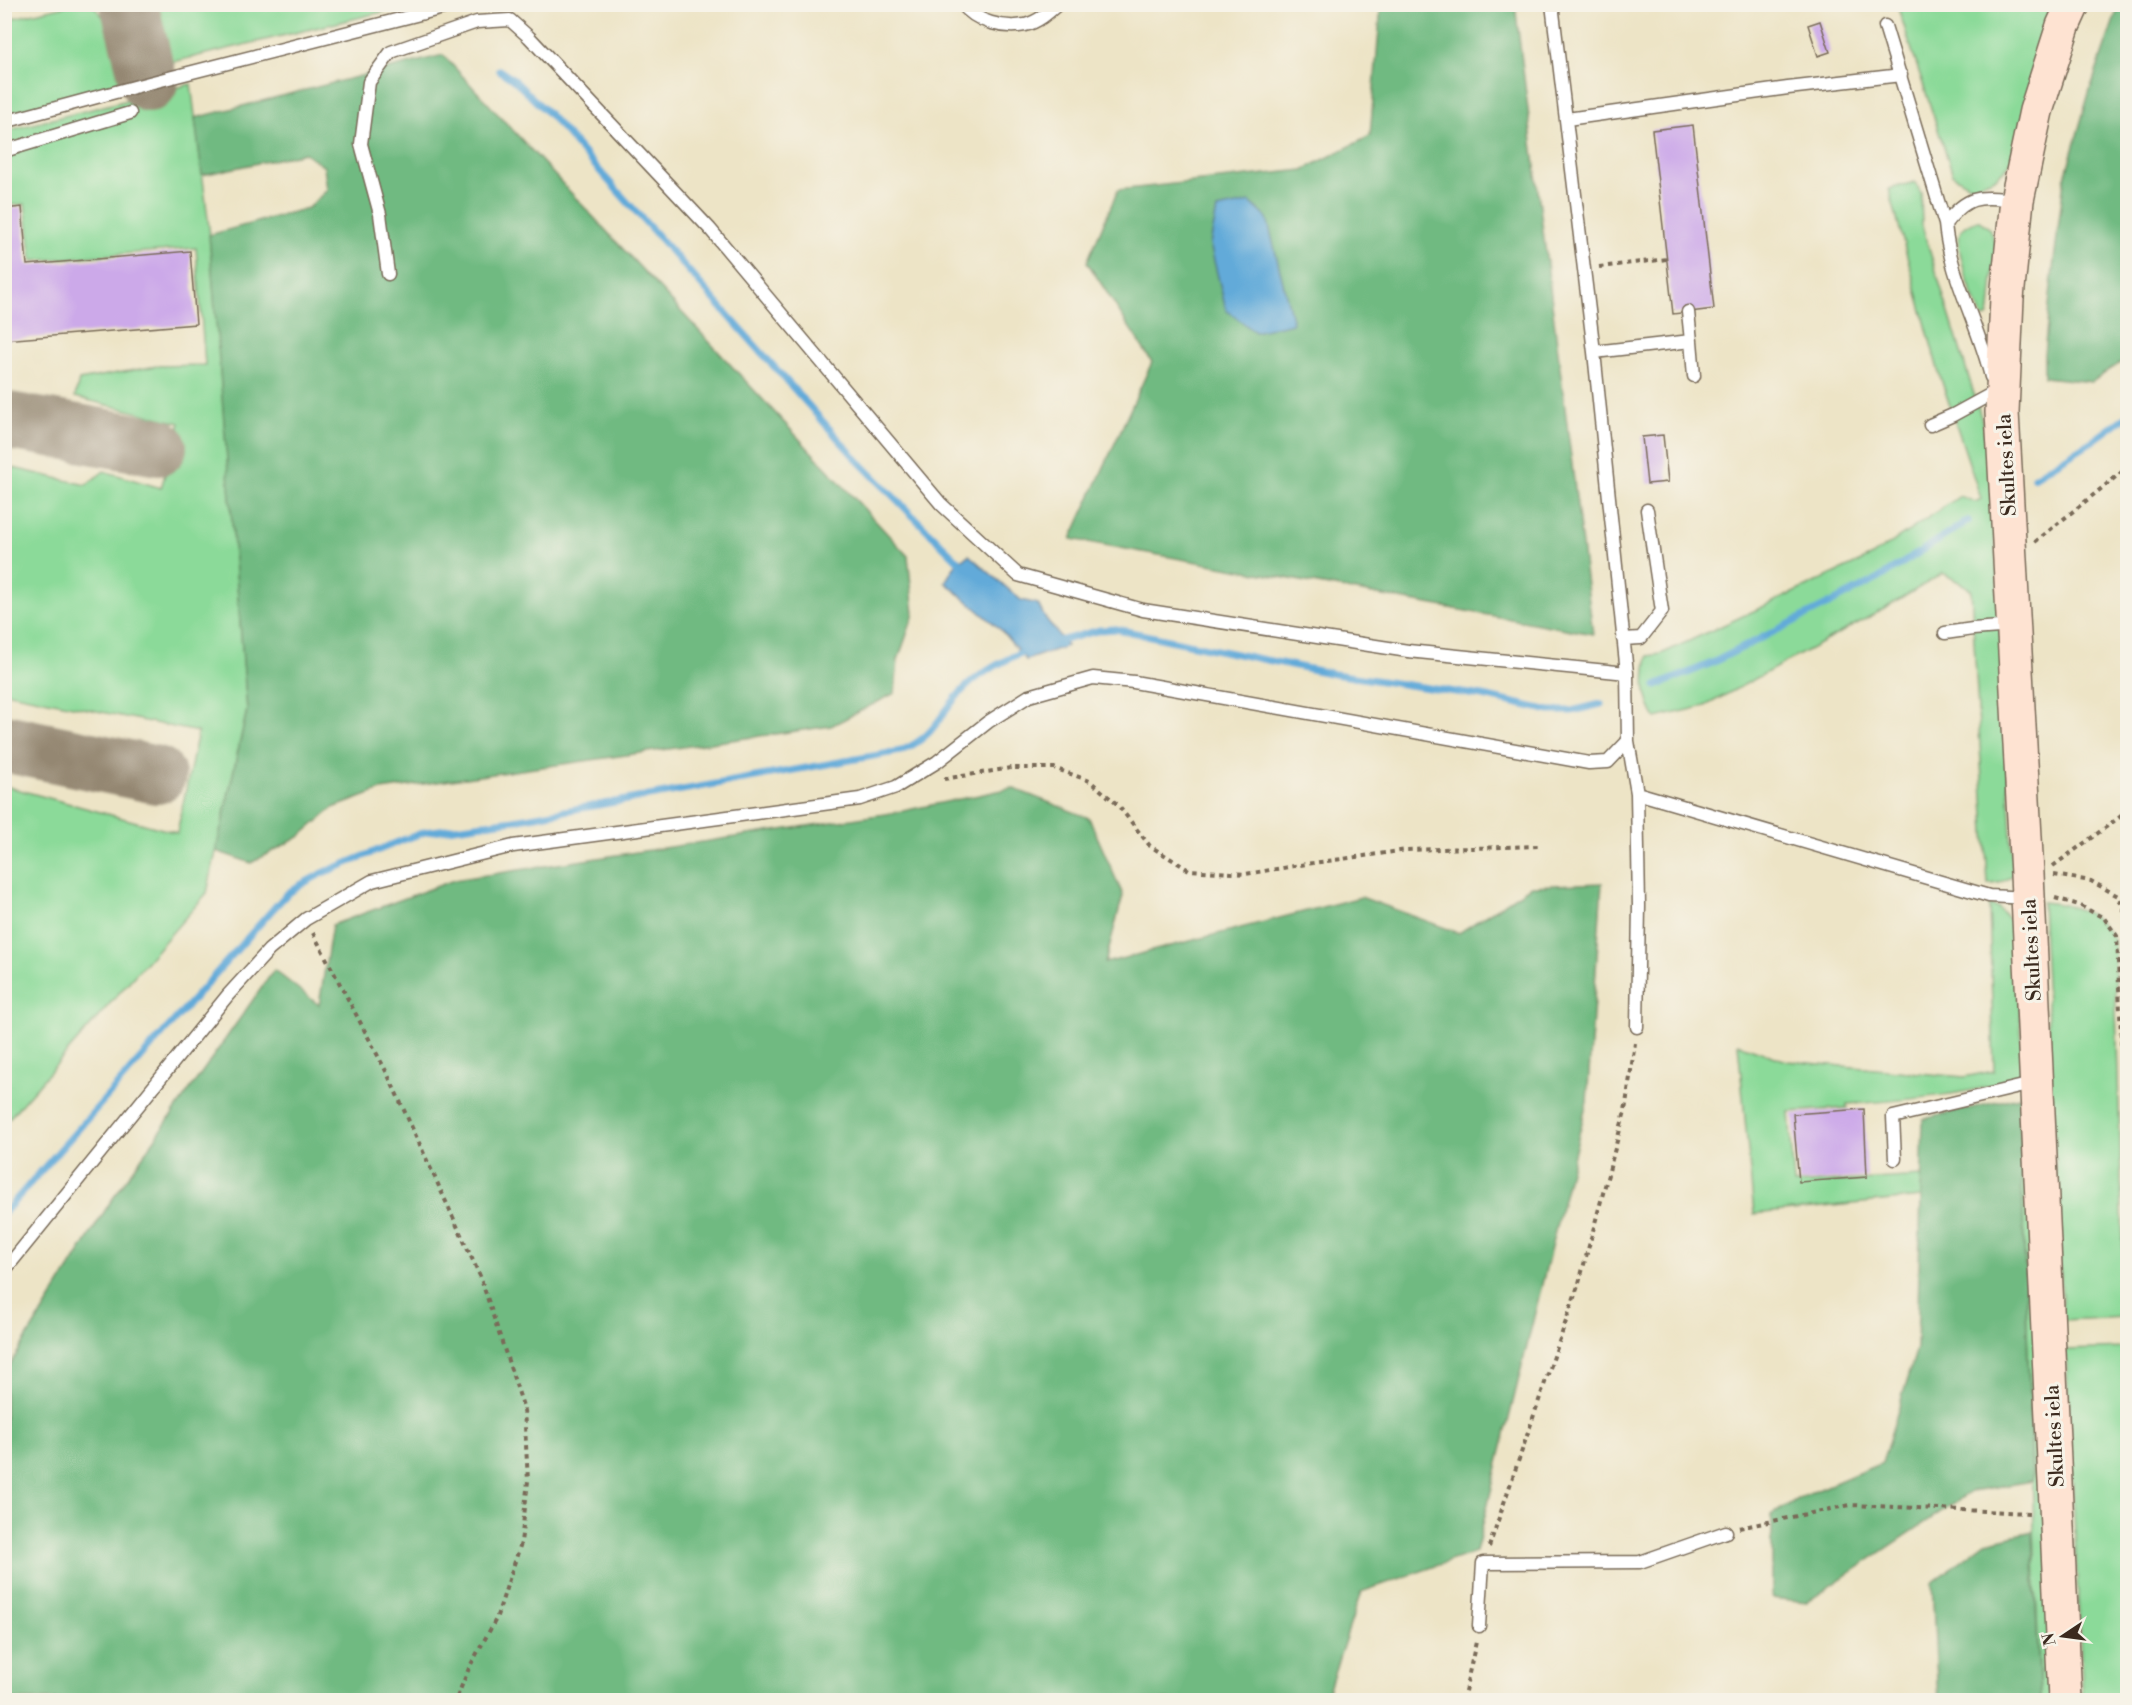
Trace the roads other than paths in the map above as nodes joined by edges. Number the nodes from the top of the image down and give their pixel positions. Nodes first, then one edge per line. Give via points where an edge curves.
1 (459, 4) edge
2 (962, 4) edge
3 (1058, 4) edge
4 (1552, 4) edge
5 (2073, 4) edge
6 (1885, 26) dead end
7 (1901, 75) junction
8 (130, 113) dead end
9 (1568, 119) junction
10 (4, 122) edge
11 (4, 151) edge
12 (2017, 200) junction
13 (1945, 224) junction
14 (388, 274) dead end
15 (1688, 312) dead end
16 (1691, 341) junction
17 (1594, 352) junction
18 (1694, 376) dead end
19 (1999, 402) junction
20 (1930, 425) dead end
21 (1647, 510) dead end
22 (2014, 626) junction
23 (1945, 633) dead end
24 (1623, 639) junction
25 (1627, 673) junction
26 (1628, 741) junction
27 (1637, 793) junction
28 (2032, 882) junction
29 (1637, 1027) road end
30 (2037, 1082) junction
31 (1895, 1159) dead end
32 (4, 1270) edge
33 (1726, 1532) road end
34 (1479, 1626) road end
35 (2065, 1701) edge

1 - 10 lane
2 - 3 lane via 983,20 1004,26 1025,25 1045,16
4 - 9 lane
5 - 12 main road, Skultes iela via 2062,26 2036,111
6 - 7 lane
7 - 9 lane
7 - 13 lane
8 - 11 lane
9 - 17 lane
12 - 13 lane via 1979,197 1958,207
12 - 19 main road, Skultes iela
13 - 19 lane via 1950,259 1986,353
14 - 25 lane via 380,214 361,144 369,82 390,52 477,22 510,20 710,229 941,504 1018,575 1143,610 1408,651
15 - 16 lane
16 - 17 lane
16 - 18 lane
17 - 24 lane
19 - 20 lane
19 - 22 main road, Skultes iela
21 - 24 lane via 1662,611 1641,638
22 - 23 lane
22 - 28 main road, Skultes iela
24 - 25 lane
25 - 26 lane
26 - 27 lane
26 - 32 lane via 1608,762 1589,763 1134,681 1093,678 1029,696 906,781 860,799 513,846 372,881 306,919 269,950
27 - 28 lane via 1954,890 1989,896
27 - 29 lane
28 - 30 main road, Skultes iela
30 - 31 lane via 1893,1117
30 - 35 main road, Skultes iela
33 - 34 lane via 1640,1562 1483,1563

